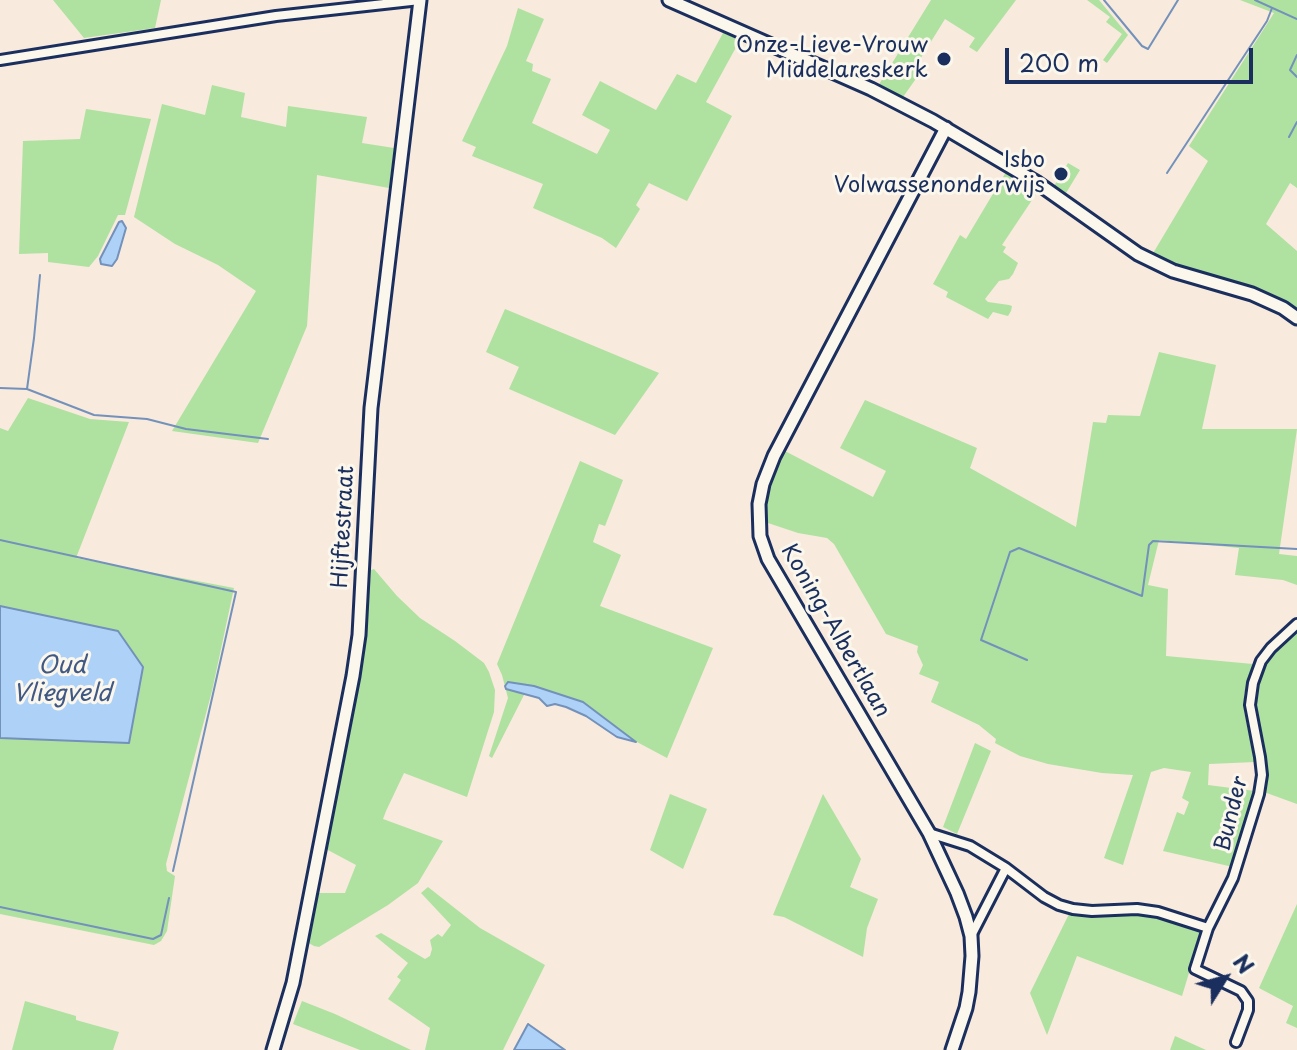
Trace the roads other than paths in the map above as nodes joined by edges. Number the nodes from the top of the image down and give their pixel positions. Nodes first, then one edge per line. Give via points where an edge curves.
1 (420, 0) edge
2 (669, 0) edge
3 (0, 60) edge
4 (946, 128) junction
5 (1297, 318) edge
6 (1297, 624) edge
7 (929, 833) junction
8 (1006, 868) junction
9 (1208, 928) junction
10 (971, 936) junction
11 (1236, 1042) dead end
12 (273, 1050) edge
13 (952, 1050) edge

1 - 3 street via 276,16
1 - 12 street, Hijftestraat via 371,408 359,635 293,983
2 - 4 street
4 - 5 street via 1036,182 1138,254 1173,271 1252,294
4 - 7 street, Koning-Albertlaan via 774,456 759,504 760,536 768,559
6 - 9 street, Bunder via 1261,661 1253,683 1250,705 1262,775 1259,794 1233,878
7 - 8 street via 970,846
7 - 10 street, Koning-Albertlaan
8 - 9 street via 1059,905 1158,912
8 - 10 street
9 - 11 street, Bunder via 1195,969 1241,991 1248,1001
10 - 13 street, Koning-Albertlaan via 969,992

